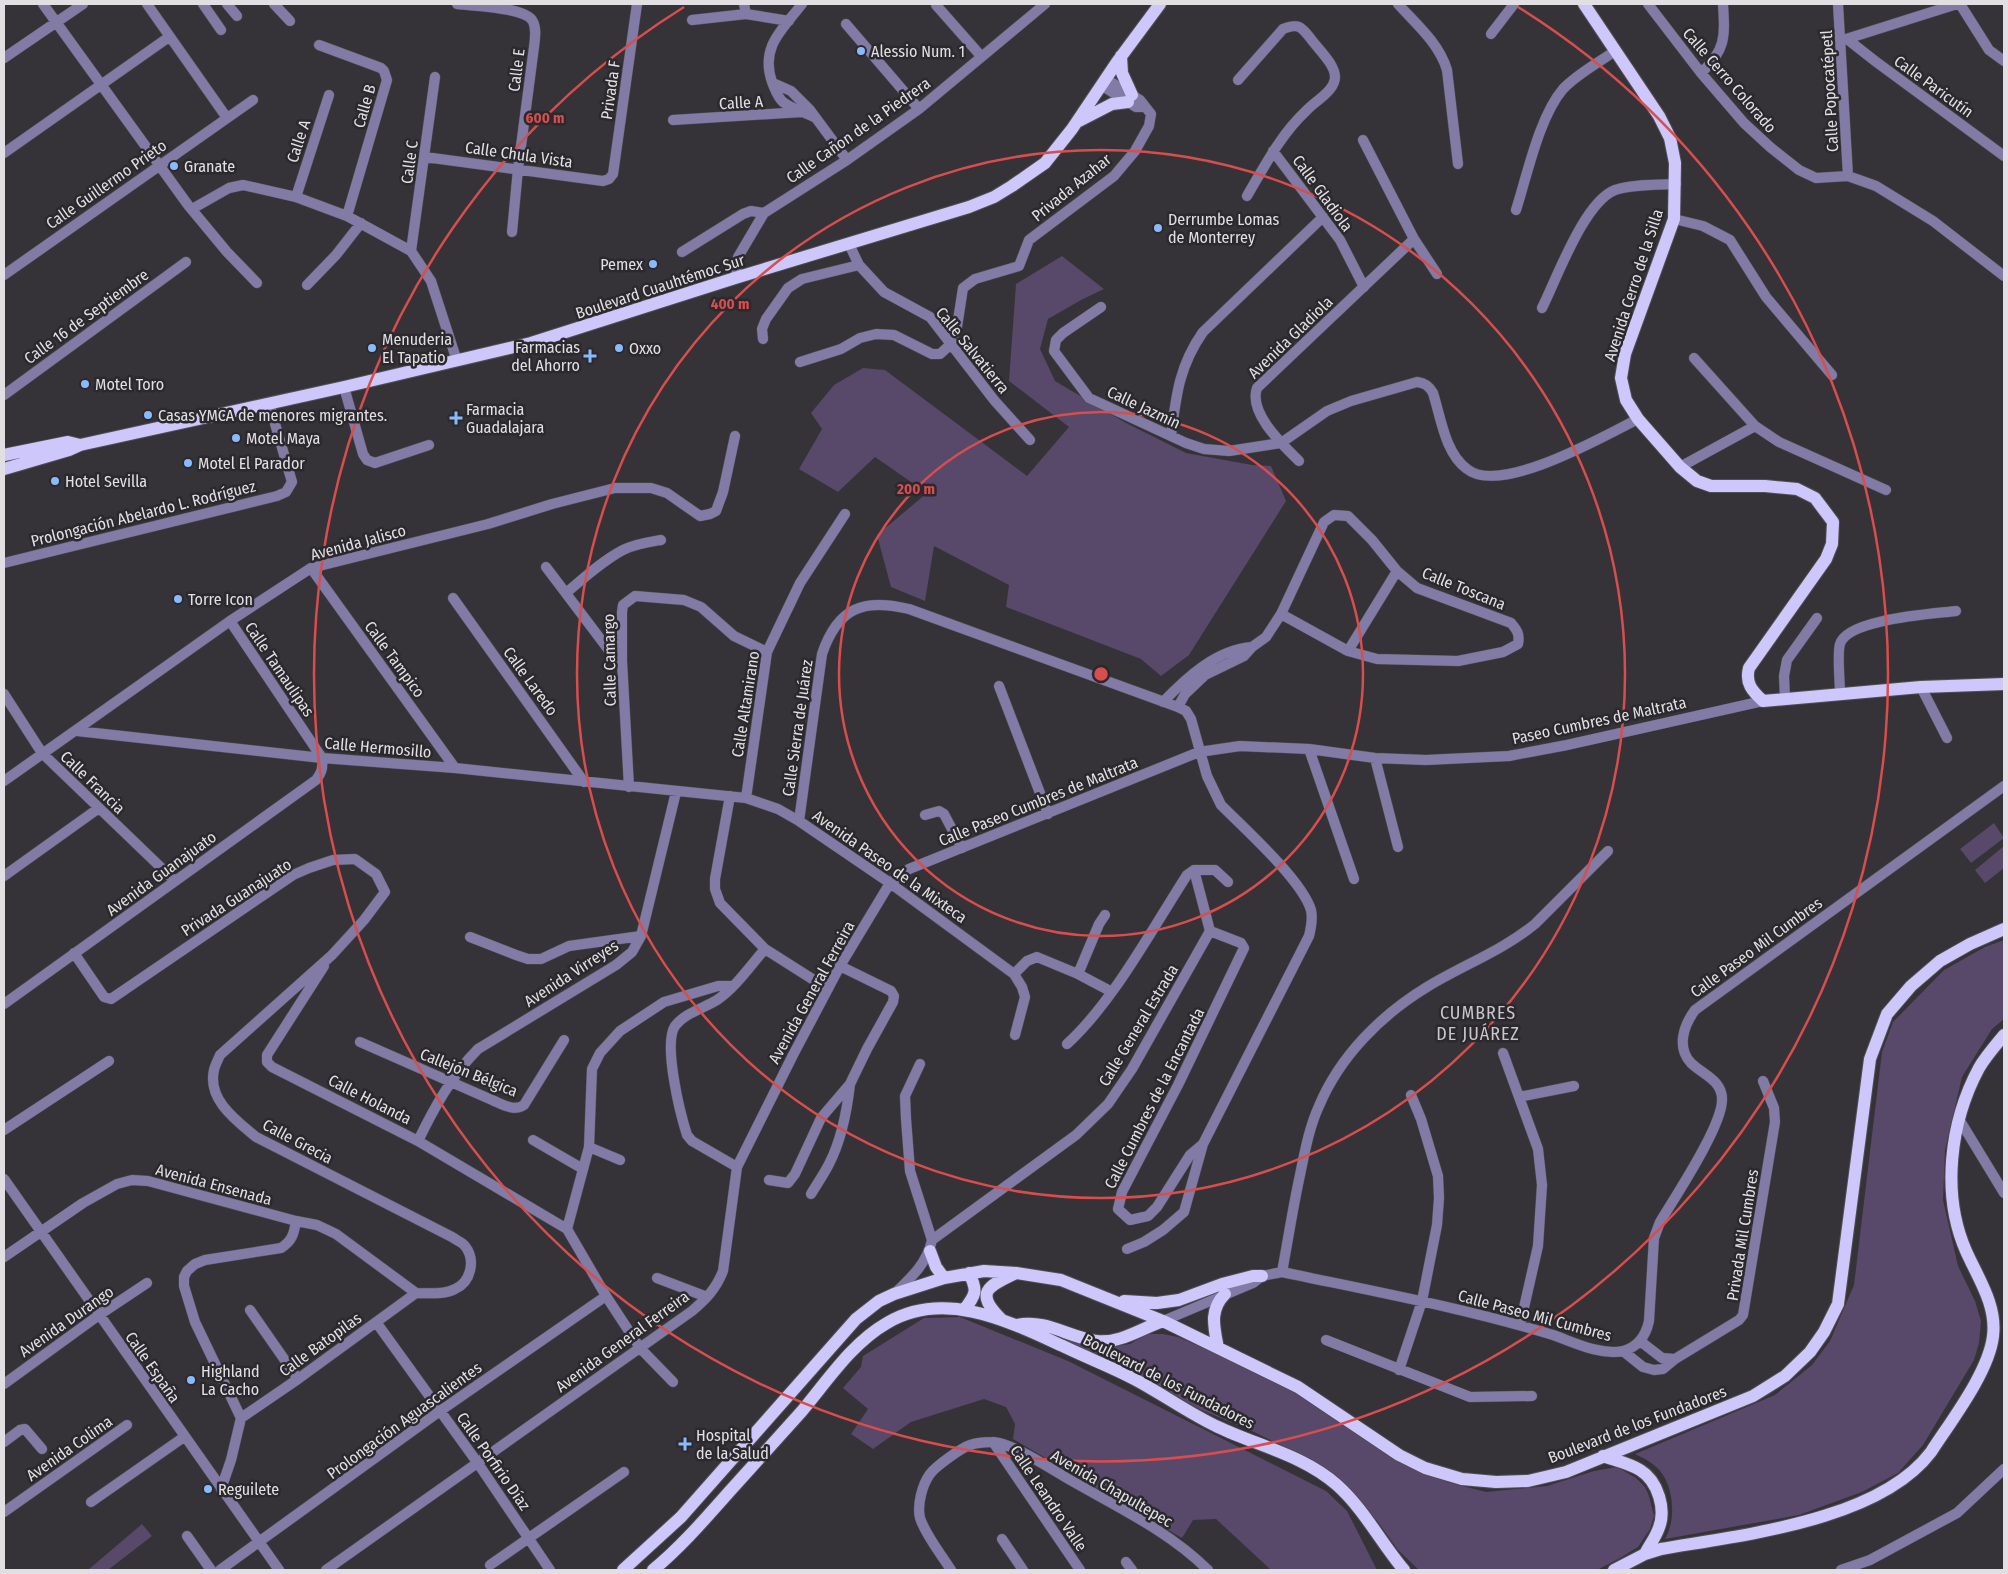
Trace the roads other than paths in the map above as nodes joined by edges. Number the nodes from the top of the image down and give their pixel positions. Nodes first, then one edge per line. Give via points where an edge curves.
1 (43, 4) edge
2 (83, 4) edge
3 (147, 4) edge
4 (203, 4) edge
5 (227, 4) edge
6 (274, 4) edge
7 (457, 4) edge
8 (637, 4) edge
9 (802, 4) edge
10 (1045, 4) edge
11 (1160, 4) edge
12 (1398, 4) edge
13 (1514, 4) edge
14 (1584, 4) edge
15 (1648, 4) edge
16 (1723, 4) edge
17 (1838, 4) edge
18 (1959, 4) edge
19 (936, 5) edge
20 (745, 9) edge
21 (237, 16) dead end
22 (692, 20) dead end
23 (290, 21) dead end
24 (788, 21) junction
25 (57, 22) junction
26 (846, 24) dead end
27 (221, 30) dead end
28 (1491, 34) dead end
29 (169, 36) junction
30 (1844, 40) junction
31 (319, 45) dead end
32 (1615, 51) junction
33 (982, 56) junction
34 (1121, 56) junction
35 (4, 58) edge
36 (2004, 61) edge
37 (1702, 73) junction
38 (435, 77) dead end
39 (1238, 80) dead end
40 (1103, 82) junction
41 (101, 85) junction
42 (329, 95) dead end
43 (1130, 99) junction
44 (253, 100) dead end
45 (919, 109) junction
46 (809, 113) junction
47 (227, 118) junction
48 (672, 120) dead end
49 (1077, 122) junction
50 (1363, 140) dead end
51 (1274, 151) junction
52 (4, 153) edge
53 (2004, 156) edge
54 (425, 157) junction
55 (847, 160) junction
56 (1458, 164) dead end
57 (160, 165) junction
58 (518, 169) junction
59 (1848, 176) junction
60 (609, 179) joint
61 (1676, 184) junction
62 (1247, 196) dead end
63 (296, 197) junction
64 (192, 209) junction
65 (1516, 210) dead end
66 (764, 213) junction
67 (347, 216) junction
68 (1323, 217) junction
69 (1674, 219) junction
70 (362, 223) junction
71 (512, 232) dead end
72 (1414, 239) junction
73 (849, 244) junction
74 (411, 251) junction
75 (682, 252) dead end
76 (186, 262) dead end
77 (859, 265) junction
78 (1437, 274) dead end
79 (4, 276) edge
80 (2004, 276) edge
81 (735, 278) junction
82 (257, 283) dead end
83 (307, 285) dead end
84 (1364, 287) junction
85 (1101, 307) dead end
86 (1542, 308) dead end
87 (763, 339) dead end
88 (951, 344) junction
89 (1694, 358) dead end
90 (457, 361) junction
91 (800, 362) dead end
92 (1832, 375) dead end
93 (344, 387) junction
94 (4, 395) edge
95 (269, 403) junction
96 (1638, 419) junction
97 (1756, 426) junction
98 (735, 436) dead end
99 (1171, 436) junction
100 (1030, 440) dead end
101 (1281, 443) junction
102 (80, 444) junction
103 (429, 445) dead end
104 (4, 455) edge
105 (1299, 461) dead end
106 (1680, 467) junction
107 (4, 469) edge
108 (1886, 490) dead end
109 (845, 514) dead end
110 (662, 540) dead end
111 (4, 563) edge
112 (546, 567) dead end
113 (311, 568) junction
114 (1397, 571) junction
115 (566, 593) junction
116 (453, 598) dead end
117 (1956, 611) dead end
118 (1281, 614) junction
119 (1817, 618) dead end
120 (230, 621) junction
121 (1252, 646) junction
122 (1348, 651) junction
123 (767, 652) junction
124 (622, 661) junction
125 (2004, 684) edge
126 (999, 686) dead end
127 (1921, 687) junction
128 (4, 694) edge
129 (1840, 694) junction
130 (1785, 699) junction
131 (1763, 701) junction
132 (1163, 702) junction
133 (1178, 707) junction
134 (77, 731) junction
135 (1947, 738) dead end
136 (1309, 749) junction
137 (1199, 752) junction
138 (42, 753) junction
139 (322, 758) junction
140 (1375, 758) junction
141 (455, 768) junction
142 (4, 781) edge
143 (584, 782) junction
144 (2004, 786) edge
145 (629, 787) junction
146 (676, 792) junction
147 (730, 796) junction
148 (746, 798) junction
149 (99, 808) junction
150 (1048, 814) junction
151 (925, 815) dead end
152 (799, 821) junction
153 (1398, 847) dead end
154 (962, 848) junction
155 (1608, 851) dead end
156 (1192, 871) junction
157 (4, 876) edge
158 (1354, 879) dead end
159 (175, 881) junction
160 (1228, 882) dead end
161 (890, 883) junction
162 (1105, 915) dead end
163 (2004, 929) edge
164 (1210, 931) junction
165 (470, 936) dead end
166 (641, 936) junction
167 (764, 949) junction
168 (74, 953) junction
169 (332, 955) junction
170 (840, 966) junction
171 (1014, 974) junction
172 (1078, 974) junction
173 (733, 986) junction
174 (828, 989) junction
175 (1112, 992) junction
176 (4, 1004) edge
177 (1015, 1035) dead end
178 (2004, 1035) edge
179 (564, 1040) dead end
180 (360, 1042) dead end
181 (1067, 1044) dead end
182 (1503, 1053) dead end
183 (109, 1061) dead end
184 (920, 1064) dead end
185 (1763, 1082) dead end
186 (452, 1083) junction
187 (850, 1084) junction
188 (1574, 1086) dead end
189 (1411, 1095) dead end
190 (1519, 1097) junction
191 (1959, 1119) junction
192 (4, 1130) edge
193 (533, 1140) dead end
194 (418, 1141) junction
195 (1203, 1144) junction
196 (589, 1147) junction
197 (620, 1160) dead end
198 (737, 1167) junction
199 (583, 1169) junction
200 (4, 1179) edge
201 (769, 1180) dead end
202 (811, 1194) dead end
203 (2004, 1194) edge
204 (296, 1221) junction
205 (567, 1228) junction
206 (40, 1231) junction
207 (931, 1246) junction
208 (1127, 1249) dead end
209 (4, 1257) edge
210 (1282, 1272) junction
211 (969, 1273) junction
212 (1016, 1273) junction
213 (1262, 1276) junction
214 (657, 1278) dead end
215 (944, 1278) junction
216 (147, 1283) dead end
217 (416, 1293) junction
218 (894, 1294) junction
219 (1225, 1294) junction
220 (606, 1296) junction
221 (707, 1298) junction
222 (1109, 1300) junction
223 (1422, 1301) junction
224 (250, 1310) dead end
225 (964, 1310) junction
226 (99, 1315) junction
227 (1163, 1320) junction
228 (1003, 1321) junction
229 (376, 1322) junction
230 (1017, 1325) junction
231 (1520, 1325) junction
232 (1326, 1340) dead end
233 (1640, 1341) junction
234 (640, 1348) junction
235 (1218, 1348) junction
236 (1623, 1351) junction
237 (1675, 1359) junction
238 (1399, 1370) junction
239 (298, 1379) junction
240 (673, 1382) dead end
241 (4, 1384) edge
242 (1532, 1396) dead end
243 (440, 1411) junction
244 (241, 1418) junction
245 (126, 1425) dead end
246 (184, 1437) junction
247 (4, 1442) edge
248 (993, 1442) junction
249 (42, 1449) dead end
250 (1603, 1456) junction
251 (478, 1462) junction
252 (2004, 1469) edge
253 (624, 1472) dead end
254 (221, 1489) junction
255 (91, 1502) dead end
256 (4, 1512) edge
257 (187, 1536) dead end
258 (529, 1538) junction
259 (1002, 1539) dead end
260 (259, 1543) junction
261 (1645, 1554) junction
262 (490, 1565) dead end
263 (211, 1570) edge
264 (220, 1570) edge
265 (279, 1570) edge
266 (326, 1570) edge
267 (550, 1570) edge
268 (623, 1570) edge
269 (653, 1570) edge
270 (951, 1570) edge
271 (1023, 1570) edge
272 (1080, 1570) edge
273 (1208, 1570) edge
274 (1404, 1570) edge
275 (1614, 1570) edge
276 (1841, 1570) edge

1 - 25 street
2 - 25 street
3 - 29 street
4 - 27 street
5 - 21 street
6 - 23 street
7 - 58 street, Calle E via 519,11 532,20 535,28
8 - 60 street, Privada F via 613,174
9 - 24 street
10 - 33 street, Calle Cañon de la Piedrera
11 - 34 main road, Boulevard Cuauhtémoc Sur
12 - 56 street via 1443,58
13 - 28 street
14 - 32 main road, Avenida Cerro de la Silla
15 - 37 street, Calle Cerro Colorado
16 - 37 street via 1721,51
17 - 30 street, Calle Popocatépetl
18 - 30 street
18 - 36 street via 1989,50
19 - 33 street
20 - 22 street
20 - 24 street
24 - 46 street via 769,52 769,72 773,83 791,92
25 - 35 street
25 - 41 street
26 - 45 street
29 - 41 street
29 - 47 street
30 - 53 street, Calle Paricutín
30 - 59 street, Calle Popocatépetl
31 - 67 street, Calle B via 381,68 387,80
32 - 61 main road, Avenida Cerro de la Silla via 1670,138
32 - 65 street via 1564,89 1552,105
33 - 45 street, Calle Cañon de la Piedrera
34 - 40 main road, Boulevard Cuauhtémoc Sur
34 - 43 main road via 1122,74
37 - 59 street, Calle Cerro Colorado via 1744,122 1799,170 1816,178
38 - 54 street, Calle C
39 - 51 street, Calle Gladiola via 1283,29 1293,25 1302,28 1334,70 1332,88 1304,112
40 - 43 street, Privada Azahar
40 - 49 main road, Boulevard Cuauhtémoc Sur
41 - 52 street
41 - 57 street
42 - 63 street, Calle A
43 - 49 main road via 1112,104
43 - 88 street, Privada Azahar via 1136,107 1144,107 1151,120 1135,151 1114,176 1029,240 1019,266 975,280 963,288
44 - 47 street, Calle Guillermo Prieto
45 - 55 street, Calle Cañon de la Piedrera
46 - 48 street, Calle A
46 - 55 street
47 - 57 street, Calle Guillermo Prieto
49 - 73 main road, Boulevard Cuauhtémoc Sur via 1045,163 994,197
50 - 72 street
51 - 62 street
51 - 68 street, Calle Gladiola
54 - 58 street, Calle Chula Vista
54 - 74 street, Calle C
55 - 66 street, Calle Cañon de la Piedrera
57 - 64 street
57 - 79 street, Calle Guillermo Prieto
58 - 60 street, Calle Chula Vista via 603,181
58 - 71 street, Calle E
59 - 80 street, Calle Cerro Colorado via 1876,186 1933,222
61 - 69 main road, Avenida Cerro de la Silla
61 - 86 street via 1615,190 1602,197 1582,225
63 - 64 street via 237,185
63 - 67 street
64 - 82 street
66 - 75 street via 751,211 743,214
66 - 81 street, Calle Cañon de la Piedrera via 738,257
67 - 70 street
68 - 84 street, Calle Gladiola via 1340,240
68 - 99 street via 1203,332 1192,347 1179,384
69 - 92 street via 1703,226 1730,240 1766,297
69 - 96 main road, Avenida Cerro de la Silla via 1624,354 1621,378 1626,400
70 - 74 street
70 - 83 street
72 - 78 street
72 - 84 street, Avenida Gladiola
73 - 77 street, Calle Salvatierra
73 - 81 main road, Boulevard Cuauhtémoc Sur
74 - 90 street via 431,280
76 - 94 street, Calle 16 de Septiembre
77 - 87 street via 802,279 788,288 766,319
77 - 88 street, Calle Salvatierra via 884,292 930,317
81 - 90 main road, Boulevard Cuauhtémoc Sur via 580,329
84 - 101 street, Avenida Gladiola via 1257,388 1255,401
85 - 99 street, Calle Jazmín via 1063,333 1056,340 1054,351 1089,398
88 - 91 street via 940,354 932,354 894,335 876,334 860,338 841,350
88 - 100 street, Calle Salvatierra
89 - 97 street
90 - 93 main road, Boulevard Cuauhtémoc Sur
93 - 95 main road, Boulevard Cuauhtémoc Sur
93 - 103 street via 367,460 375,462
95 - 102 main road, Boulevard Cuauhtémoc Sur
95 - 111 street, Prolongación Abelardo L. Rodríguez via 292,482 286,492
96 - 101 street via 1583,448 1534,467 1509,475 1484,476 1475,474 1460,463 1446,438 1430,387 1417,382 1327,411
96 - 106 main road, Avenida Cerro de la Silla
97 - 106 street
97 - 108 street via 1779,442
98 - 113 street, Avenida Jalisco via 723,492 716,511 710,514 700,516 667,493 651,488 615,488
99 - 101 street, Calle Jazmín via 1204,449 1229,451
101 - 105 street, Avenida Gladiola
102 - 104 main road, Boulevard Cuauhtémoc Sur via 68,442
102 - 107 main road, Boulevard Cuauhtémoc Sur
106 - 131 main road, Avenida Cerro de la Silla via 1697,481 1711,486 1797,489 1815,498 1832,522 1832,544 1826,559 1749,668 1747,677 1752,691
109 - 123 street, Calle Altamirano via 800,583
110 - 115 street via 624,550
112 - 115 street
113 - 120 street, Avenida Jalisco
113 - 141 street, Calle Tampico
114 - 118 street, Calle Toscana via 1348,516 1334,516 1324,522
114 - 122 street
114 - 122 street, Calle Toscana via 1417,588 1511,623 1517,629 1518,644 1504,652 1458,660 1377,659
115 - 124 street via 610,654
116 - 143 street, Calle Laredo
117 - 129 street via 1869,624 1843,637 1839,644
118 - 121 street, Calle Toscana via 1266,638
118 - 122 street, Calle Toscana
119 - 130 street via 1787,660
120 - 134 street, Avenida Jalisco
120 - 139 street, Calle Tamaulipas
121 - 132 street, Calle Toscana via 1238,648 1198,669
121 - 133 street, Calle Toscana via 1244,656 1205,676 1185,694
123 - 124 street, Calle Camargo via 734,636 700,607 684,600 635,596 623,605
123 - 148 street, Calle Altamirano
124 - 145 street, Calle Camargo
125 - 127 main road, Paseo Cumbres de Maltrata
126 - 150 street
127 - 129 main road, Paseo Cumbres de Maltrata
127 - 135 street
128 - 138 street, Calle Francia
129 - 130 main road, Paseo Cumbres de Maltrata
130 - 131 main road, Paseo Cumbres de Maltrata
131 - 140 street, Paseo Cumbres de Maltrata via 1508,756 1426,760
132 - 133 street, Calle Sierra de Juárez
132 - 152 street, Calle Sierra de Juárez via 918,612 887,604 865,606 840,619 827,640 818,678
133 - 137 street, Calle Cumbres de la Encantada via 1191,719
134 - 138 street, Avenida Jalisco
134 - 139 street, Calle Hermosillo
136 - 137 street, Paseo Cumbres de Maltrata via 1240,746
136 - 140 street, Paseo Cumbres de Maltrata
136 - 158 street
137 - 150 street, Calle Paseo Cumbres de Maltrata
137 - 195 street, Calle Cumbres de la Encantada via 1213,792 1294,881 1305,896 1312,925
138 - 142 street, Avenida Jalisco
138 - 149 street, Calle Francia
139 - 141 street, Calle Hermosillo
139 - 159 street, Avenida Guanajuato via 323,768 316,780
140 - 153 street
141 - 143 street, Calle Hermosillo
143 - 145 street, Calle Hermosillo
144 - 233 street, Calle Paseo Mil Cumbres via 1694,1010 1682,1035 1684,1048 1690,1062 1717,1085 1722,1098 1717,1123 1654,1238 1649,1321
145 - 146 street, Calle Hermosillo
146 - 147 street, Avenida Paseo de la Mixteca
146 - 166 street, Avenida Virreyes
147 - 148 street, Avenida Paseo de la Mixteca
147 - 167 street via 715,890 720,903
148 - 152 street, Avenida Paseo de la Mixteca via 778,809
149 - 157 street
149 - 159 street, Calle Francia
150 - 154 street, Calle Paseo Cumbres de Maltrata
151 - 154 street via 939,811 944,814
152 - 161 street, Avenida Paseo de la Mixteca
154 - 161 street, Calle Paseo Cumbres de Maltrata via 909,869
155 - 210 street via 1522,935 1427,987 1361,1040 1319,1105 1308,1137
156 - 160 street via 1215,870
156 - 164 street
156 - 175 street via 1186,875
159 - 168 street, Avenida Guanajuato
161 - 170 street, Avenida General Ferreira
161 - 171 street, Avenida Paseo de la Mixteca
162 - 172 street
163 - 250 main road, Boulevard de los Fundadores via 1940,961 1910,986 1887,1014 1870,1059 1838,1304 1810,1352 1785,1376 1753,1396
164 - 195 street, Calle Cumbres de la Encantada via 1241,943 1244,948 1122,1192 1118,1209 1130,1220 1148,1216 1190,1155
164 - 207 street, Calle General Estrada via 1132,1069 1108,1104 1076,1135
165 - 166 street via 528,959 541,959 569,946
166 - 186 street, Avenida Virreyes via 632,952 616,965 478,1050 466,1061
167 - 173 street
167 - 174 street
168 - 169 street, Privada Guanajuato via 104,997 111,999 293,875 333,860 356,859 376,874 385,892
168 - 176 street, Avenida Guanajuato
169 - 194 street, Calle Holanda via 267,1054 267,1062
169 - 217 street, Calle Grecia via 220,1056 214,1071 214,1089 222,1106 256,1137 464,1245 470,1256 471,1270 467,1280 447,1292
170 - 174 street, Avenida General Ferreira
170 - 187 street via 891,991 894,996
171 - 172 street via 1027,961 1037,957
171 - 177 street, Avenida Paseo de la Mixteca via 1025,997
172 - 175 street
173 - 196 street via 718,986 664,1002 620,1031 600,1053 592,1069
173 - 198 street via 676,1025 672,1032 670,1060 687,1135
174 - 198 street, Avenida General Ferreira
175 - 181 street
178 - 191 main road via 1980,1066 1966,1094
179 - 186 street, Callejón Bélgica via 520,1108 511,1108
180 - 186 street, Callejón Bélgica
182 - 190 street
183 - 192 street
184 - 207 street via 905,1096 906,1119 910,1171
185 - 237 street, Privada Mil Cumbres via 1774,1108 1775,1122 1743,1315
186 - 194 street, Avenida Virreyes via 436,1105
187 - 201 street via 821,1118 788,1183
187 - 202 street via 846,1116 838,1142
188 - 190 street
189 - 223 street via 1438,1176 1437,1224
190 - 231 street via 1538,1149 1542,1186 1538,1246
191 - 203 street
191 - 261 main road via 1952,1169 1956,1222 1985,1289 1993,1314 1994,1335 1982,1371 1931,1452 1901,1481 1827,1515 1772,1530
193 - 199 street
194 - 205 street, Calle Holanda
195 - 208 street, Calle Cumbres de la Encantada via 1184,1212 1163,1230
196 - 197 street
196 - 199 street
198 - 221 street, Avenida General Ferreira via 723,1271
199 - 205 street
200 - 206 street, Calle España
204 - 206 street, Avenida Ensenada via 148,1181 132,1180 117,1184
204 - 217 street, Avenida Ensenada via 336,1234
204 - 244 street via 294,1235 281,1248 205,1260 191,1267 184,1277 195,1322
205 - 220 street
206 - 209 street, Avenida Ensenada
206 - 226 street, Calle España
207 - 215 main road via 936,1267
207 - 218 street, Calle General Estrada via 911,1278
210 - 213 street, Calle Paseo Mil Cumbres
210 - 223 street, Calle Paseo Mil Cumbres
211 - 212 main road, Boulevard de los Fundadores via 984,1270
211 - 215 main road, Boulevard de los Fundadores
211 - 225 main road via 975,1293
212 - 222 main road, Boulevard de los Fundadores via 1061,1280
212 - 228 main road via 992,1286 986,1295 989,1307
213 - 219 street, Calle Paseo Mil Cumbres
213 - 222 main road via 1222,1284 1179,1300 1157,1303
214 - 221 street
215 - 218 main road, Boulevard de los Fundadores
216 - 226 street, Avenida Durango
217 - 229 street, Calle Batopilas
218 - 268 main road, Boulevard de los Fundadores via 856,1319 681,1517
219 - 227 street, Calle Paseo Mil Cumbres
219 - 235 main road via 1214,1310 1213,1325
220 - 234 street
220 - 243 street, Prolongación Aguascalientes
221 - 234 street, Avenida General Ferreira
222 - 227 main road, Boulevard de los Fundadores
223 - 231 street, Calle Paseo Mil Cumbres
223 - 238 street
224 - 239 street
225 - 228 main road, Boulevard de los Fundadores
225 - 269 main road, Boulevard de los Fundadores via 946,1308 911,1313 888,1322 868,1336 696,1529
226 - 241 street, Avenida Durango
226 - 246 street, Calle España
227 - 230 main road via 1106,1341 1095,1341 1030,1322
227 - 235 main road, Boulevard de los Fundadores
228 - 230 main road, Boulevard de los Fundadores
229 - 239 street, Calle Batopilas
229 - 243 street, Calle Porfirio Díaz
230 - 274 main road, Boulevard de los Fundadores via 1135,1379 1217,1426 1317,1469 1354,1503
231 - 236 street, Calle Paseo Mil Cumbres via 1601,1350
232 - 238 street
233 - 236 street, Calle Paseo Mil Cumbres
233 - 237 street via 1662,1358
234 - 240 street
234 - 251 street, Avenida General Ferreira
235 - 250 main road, Boulevard de los Fundadores via 1298,1387 1399,1455 1452,1476 1496,1482 1528,1481 1566,1472
236 - 237 street, Privada Mil Cumbres via 1639,1364 1654,1370 1663,1369
238 - 242 street via 1470,1397
239 - 244 street, Calle Batopilas
243 - 251 street, Calle Porfirio Díaz
243 - 260 street, Prolongación Aguascalientes
244 - 254 street
245 - 256 street, Avenida Colima
246 - 254 street, Calle España
246 - 255 street
247 - 249 street via 25,1429
248 - 270 street via 970,1445 952,1456 930,1474 920,1496 920,1517
248 - 272 street, Calle Leandro Valle
248 - 273 street, Avenida Chapultepec via 1019,1451 1172,1540
250 - 261 main road via 1640,1470 1652,1481 1658,1494 1661,1506 1659,1529
251 - 258 street, Calle Porfirio Díaz
251 - 266 street, Avenida General Ferreira
252 - 276 street via 1957,1512 1870,1560
253 - 258 street
254 - 260 street, Calle España
257 - 263 street
258 - 262 street
258 - 267 street, Calle Porfirio Díaz
259 - 271 street
260 - 264 street, Prolongación Aguascalientes
260 - 265 street, Calle España
261 - 275 main road

